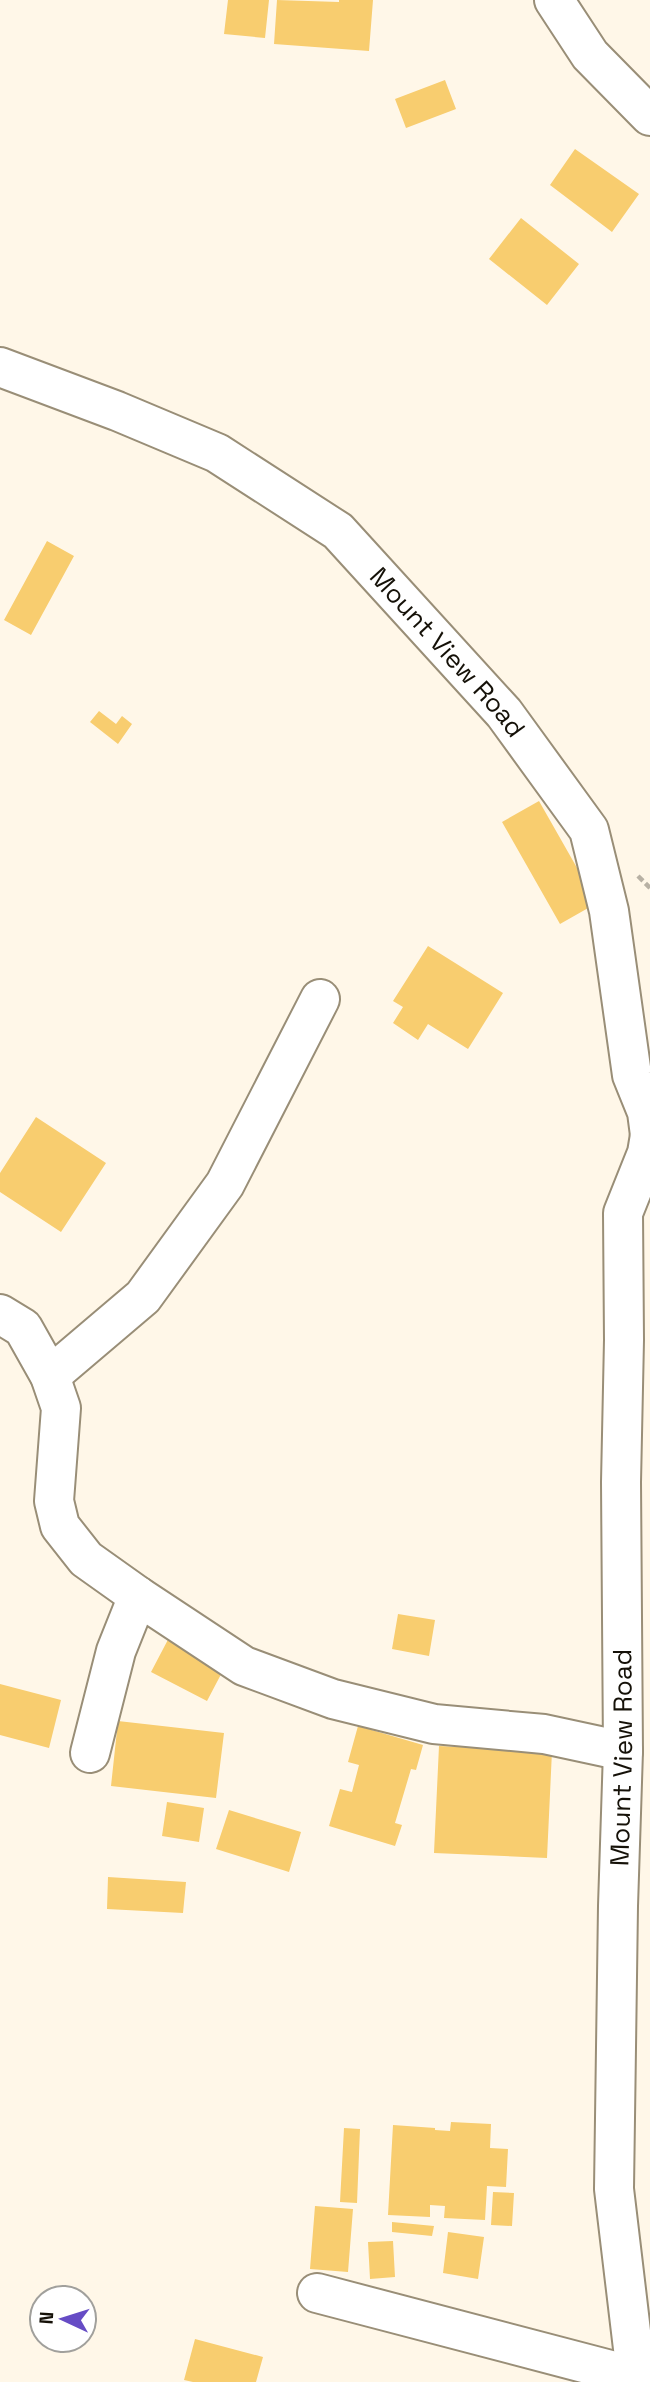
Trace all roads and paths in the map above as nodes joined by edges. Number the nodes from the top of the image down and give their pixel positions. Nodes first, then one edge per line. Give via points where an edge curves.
1 (554, 0) edge
2 (650, 116) edge
3 (0, 367) edge
4 (320, 999) dead end
5 (650, 1135) edge
6 (0, 1314) edge
7 (637, 1338) edge
8 (50, 1376) junction
9 (138, 1596) junction
10 (623, 1751) junction
11 (90, 1753) dead end
12 (317, 2293) dead end
13 (637, 2379) edge

1 - 2 street via 590,55
3 - 5 street, Mount View Road via 217,453 338,531 504,713 589,830 609,911 632,1075 647,1112
4 - 8 street via 225,1184 143,1297
5 - 7 street, Mount View Road via 623,1213
6 - 8 street via 23,1328
7 - 10 street, Mount View Road via 621,1482
8 - 9 street via 61,1408 54,1500 60,1526 86,1559
9 - 10 street via 244,1666 333,1699 434,1724 544,1734
9 - 11 street via 116,1651
10 - 13 street, Mount View Road via 614,2189
12 - 13 street

